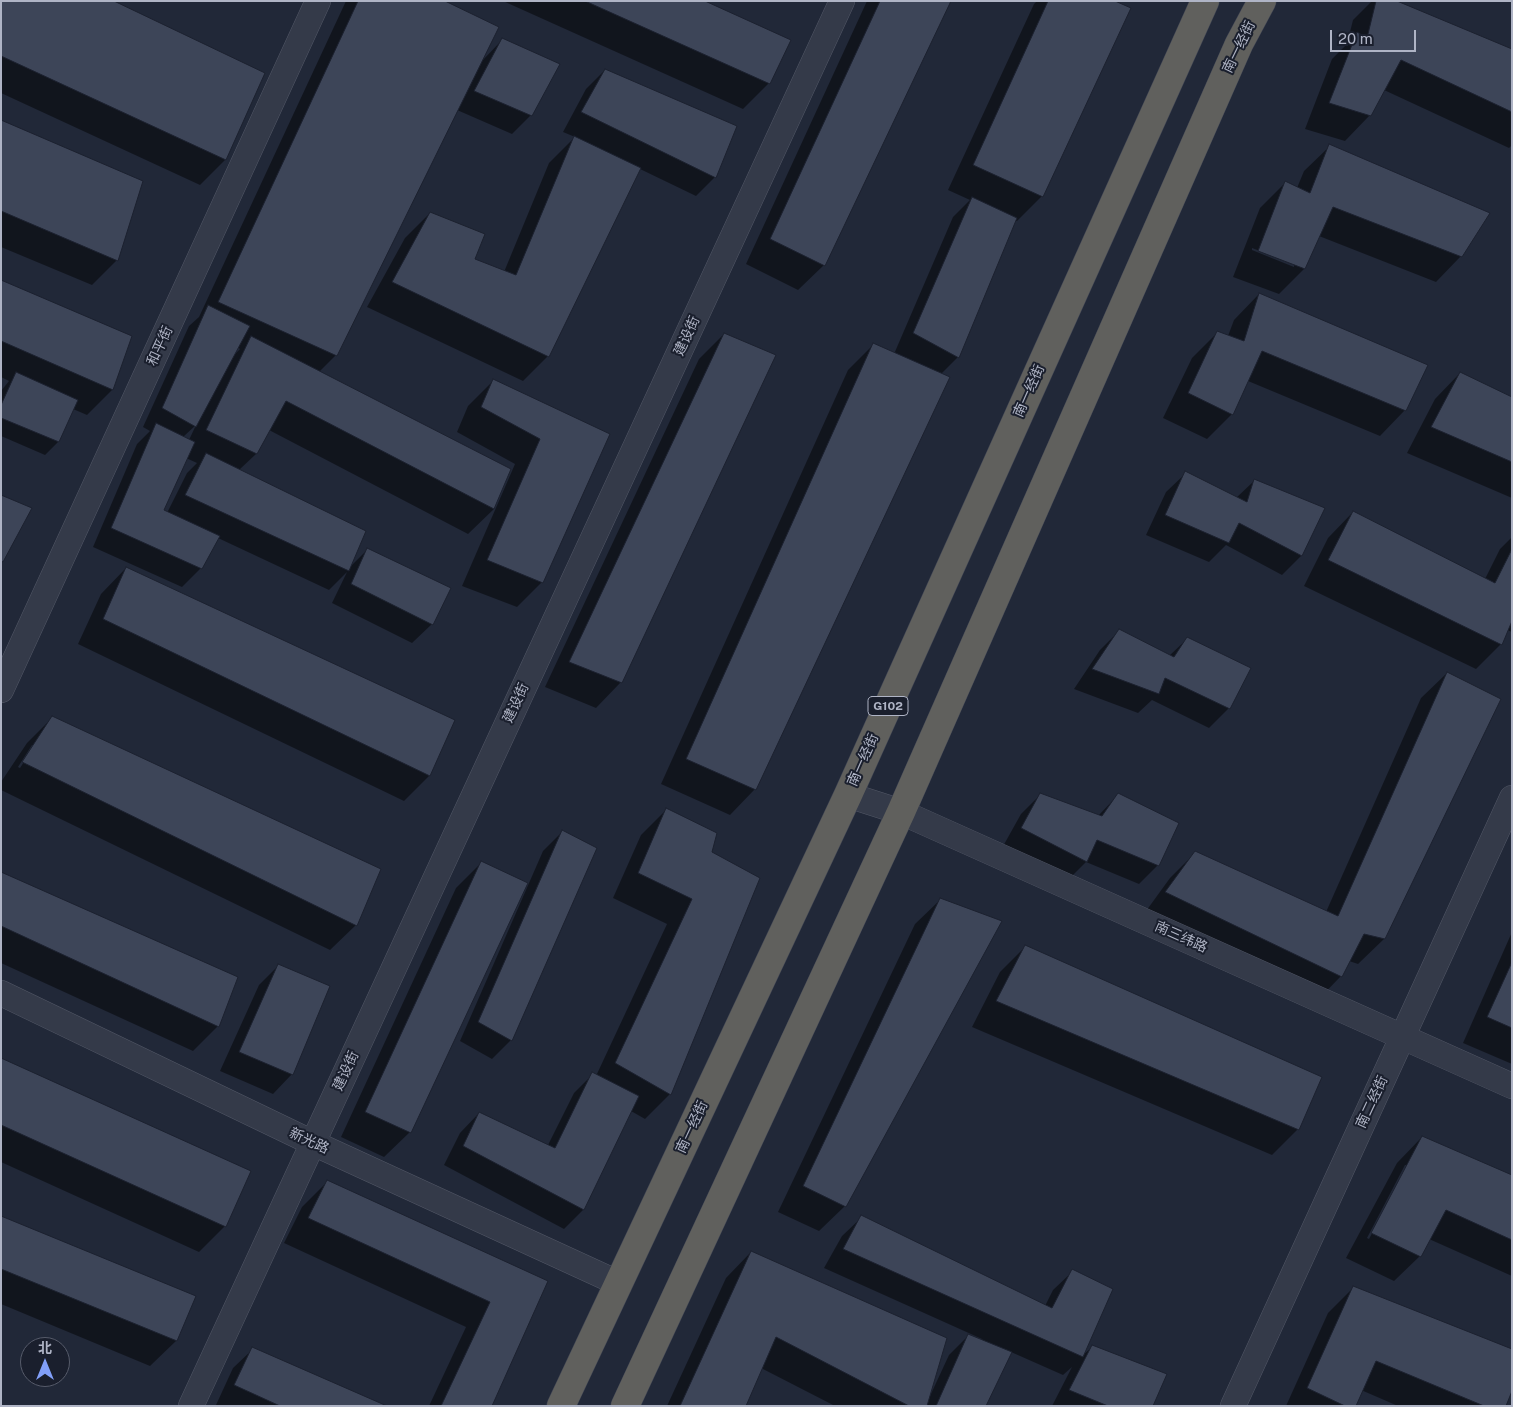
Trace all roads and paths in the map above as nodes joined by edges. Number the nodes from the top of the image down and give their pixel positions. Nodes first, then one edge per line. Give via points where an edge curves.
1 (318, 1) edge
2 (842, 1) edge
3 (1205, 1) edge
4 (1262, 1) edge
5 (1, 690) edge
6 (848, 795) junction
7 (1512, 798) edge
8 (901, 812) junction
9 (1, 993) edge
10 (1402, 1037) junction
11 (1512, 1086) edge
12 (313, 1143) junction
13 (618, 1283) junction
14 (191, 1406) edge
15 (561, 1406) edge
16 (625, 1406) edge
17 (1233, 1406) edge

1 - 5 street, 和平街
2 - 12 street, 建设街
3 - 6 highway, 南一经街 / G102
4 - 8 highway, 南一经街 via 1239,44
6 - 8 street, 南三纬路
6 - 13 highway, 南一经街 / G102
7 - 10 street, 南二经街
8 - 10 street, 南三纬路
8 - 16 highway, 南一经街
9 - 12 street, 新光路
10 - 11 street, 南三纬路
10 - 17 street, 南二经街
12 - 13 street, 新光路
12 - 14 street, 建设街
13 - 15 highway, 南一经街 / G102

